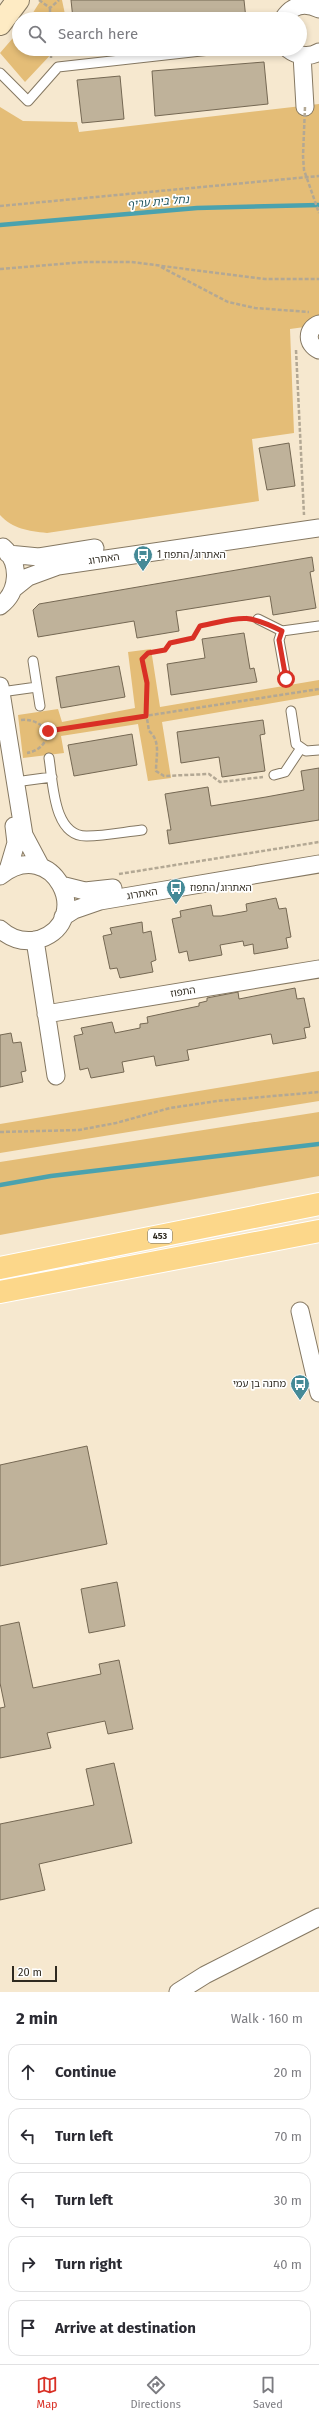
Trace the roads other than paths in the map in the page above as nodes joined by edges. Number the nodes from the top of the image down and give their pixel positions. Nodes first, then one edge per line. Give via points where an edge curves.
1 (18, 0) edge
2 (298, 3) edge
3 (319, 9) edge
4 (288, 12) edge
5 (0, 24) edge
6 (319, 52) edge
7 (157, 56) edge
8 (296, 56) edge
9 (307, 56) edge
10 (0, 74) edge
11 (305, 107) road end
12 (313, 317) edge
13 (319, 350) edge
14 (316, 525) edge
15 (4, 549) edge
16 (4, 602) edge
17 (258, 619) road end
18 (319, 626) edge
19 (282, 631) junction
20 (33, 661) dead end
21 (286, 679) dead end
22 (37, 687) junction
23 (0, 689) edge
24 (40, 706) dead end
25 (290, 711) dead end
26 (0, 740) edge
27 (301, 748) junction
28 (319, 750) edge
29 (49, 758) dead end
30 (274, 775) road end
31 (52, 777) junction
32 (15, 782) junction
33 (142, 830) dead end
34 (319, 855) edge
35 (319, 864) edge
36 (41, 867) junction
37 (4, 873) edge
38 (62, 885) junction
39 (63, 918) junction
40 (0, 929) edge
41 (35, 940) junction
42 (319, 969) edge
43 (46, 1014) junction
44 (56, 1076) dead end
45 (319, 1204) edge
46 (319, 1231) edge
47 (0, 1268) edge
48 (0, 1292) edge
49 (300, 1312) dead end
50 (319, 1393) edge
51 (319, 1917) edge
52 (178, 1992) edge

1 - 5 main road
2 - 3 street
2 - 4 street
6 - 9 street
7 - 10 lane via 58,67 28,101
8 - 11 street
12 - 13 street via 309,337 312,345
14 - 15 street, האתרוג via 39,556
14 - 16 street, האתרוג via 58,566 28,577
15 - 16 street via 16,572
17 - 19 lane
18 - 19 lane
19 - 21 lane via 279,640
20 - 22 lane
22 - 23 lane
22 - 24 lane
23 - 32 street
25 - 27 lane via 296,744
26 - 37 street via 16,843
27 - 28 lane via 306,751
27 - 30 lane via 285,772
29 - 31 lane
31 - 32 lane
31 - 33 lane via 57,811 62,823 71,832 86,836
32 - 36 street via 24,835
34 - 38 street, האתרוג via 96,891 73,889
35 - 39 street, האתרוג via 100,901 74,910
36 - 37 street via 26,865
36 - 38 street via 56,877
38 - 39 street via 66,901
39 - 41 street, האתרוג via 52,932
40 - 41 street via 15,939
41 - 43 street
42 - 43 street, התפוז
43 - 44 street
45 - 47 main road, 453
46 - 48 main road
49 - 50 street
51 - 52 street

